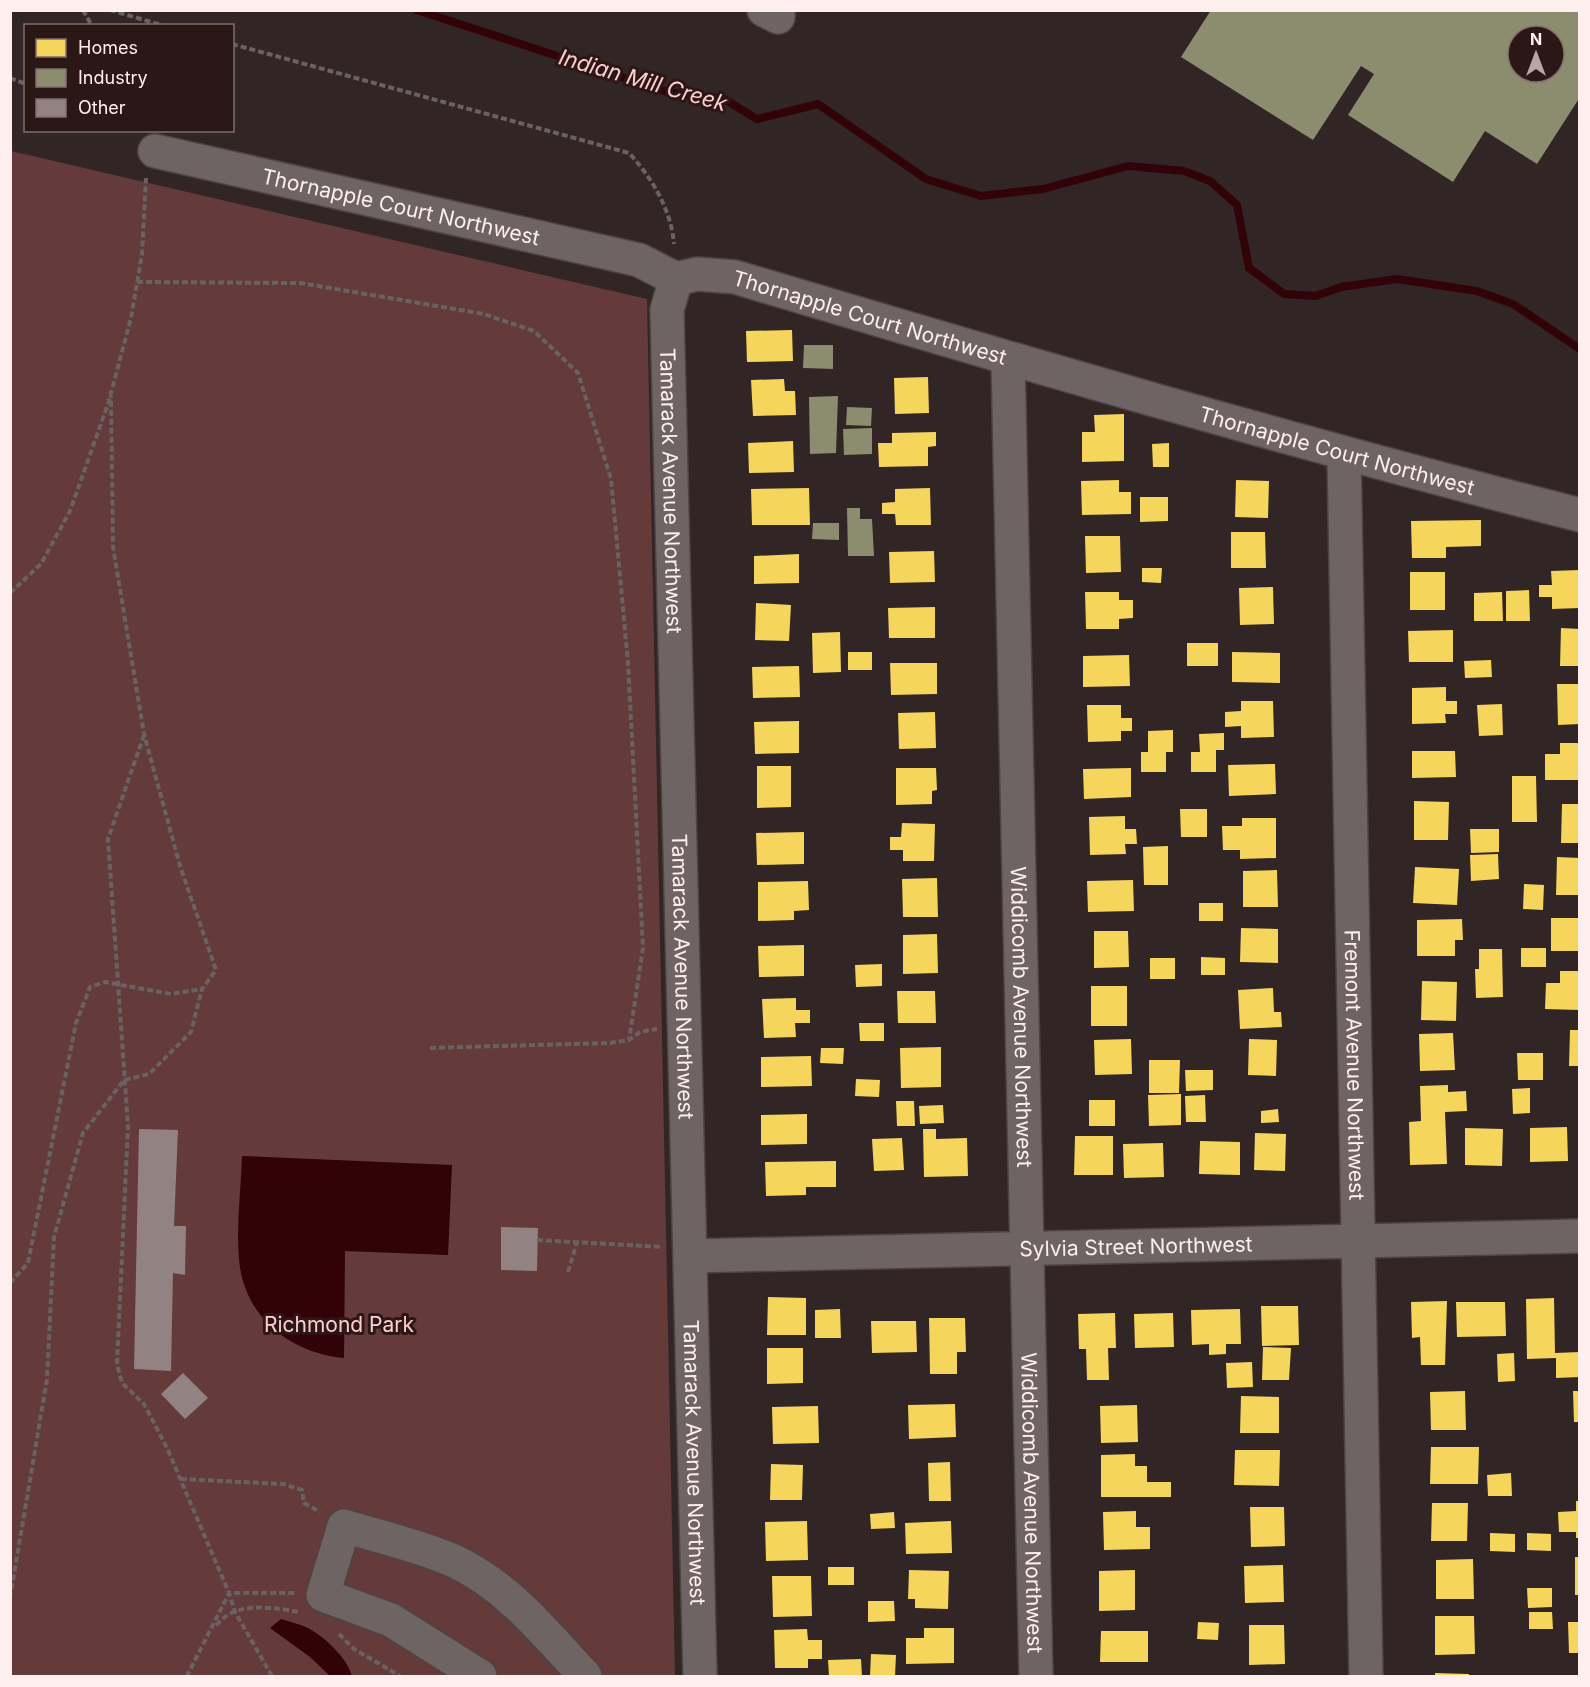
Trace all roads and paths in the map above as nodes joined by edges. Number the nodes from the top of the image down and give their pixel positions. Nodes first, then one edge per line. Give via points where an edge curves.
1 (83, 10) edge
2 (111, 10) edge
3 (764, 10) edge
4 (778, 10) edge
5 (91, 24) edge
6 (158, 24) edge
7 (234, 45) edge
8 (151, 161) joint
9 (676, 279) junction
10 (137, 282) junction
11 (1008, 359) junction
12 (111, 396) junction
13 (1344, 455) junction
14 (1580, 515) edge
15 (10, 594) edge
16 (144, 734) junction
17 (117, 984) junction
18 (202, 989) junction
19 (685, 1030) junction
20 (629, 1040) junction
21 (430, 1048) dead end
22 (124, 1080) junction
23 (1580, 1236) edge
24 (537, 1240) dead end
25 (1359, 1241) junction
26 (577, 1242) junction
27 (1025, 1249) junction
28 (690, 1252) junction
29 (568, 1272) dead end
30 (10, 1283) edge
31 (182, 1479) junction
32 (345, 1526) junction
33 (229, 1593) junction
34 (10, 1598) edge
35 (313, 1604) junction
36 (235, 1612) junction
37 (214, 1627) junction
38 (334, 1629) dead end
39 (187, 1677) edge
40 (272, 1677) edge
41 (400, 1677) edge
42 (480, 1677) edge
43 (585, 1677) edge
44 (700, 1677) edge
45 (1036, 1677) edge
46 (1366, 1677) edge

1 - 5 path
2 - 6 path
3 - 4 street via 778,17
7 - 9 path via 629,153 664,202 673,235
8 - 9 street, Thornapple Court Northwest via 639,260
8 - 10 path
9 - 11 street, Thornapple Court Northwest via 698,274 735,277
9 - 19 street, Tamarack Avenue Northwest via 667,310
10 - 12 path
10 - 20 path via 300,283 484,314 534,331 578,373 611,479 628,663 642,948
11 - 13 street, Thornapple Court Northwest
11 - 27 street, Widdicomb Avenue Northwest
12 - 15 path via 70,512 41,564
12 - 16 path via 113,547
13 - 14 street, Thornapple Court Northwest
13 - 25 street, Fremont Avenue Northwest
16 - 17 path via 108,839
16 - 18 path via 180,866 216,970
17 - 18 path via 171,994
17 - 22 path
17 - 30 path via 105,982 90,987 76,1023 28,1263
18 - 22 path via 191,1032 149,1074
19 - 20 path via 650,1029
19 - 28 street, Tamarack Avenue Northwest
20 - 21 path
22 - 31 path via 128,1126 117,1364 122,1383 144,1404
22 - 34 path via 83,1132 54,1237 47,1379
23 - 25 street, Sylvia Street Northwest
24 - 26 path
25 - 27 street, Sylvia Street Northwest
25 - 46 street, Fremont Avenue Northwest
26 - 28 path
26 - 29 path
27 - 28 street, Sylvia Street Northwest
27 - 45 street, Widdicomb Avenue Northwest
28 - 44 street, Tamarack Avenue Northwest
31 - 32 path via 283,1484 302,1490 304,1503
31 - 33 path
32 - 35 street
32 - 43 street via 454,1561 498,1588
33 - 35 path
33 - 36 path
33 - 37 path
35 - 36 path
35 - 42 street via 391,1620
36 - 37 path
36 - 40 path
37 - 39 path
38 - 41 path via 354,1649

